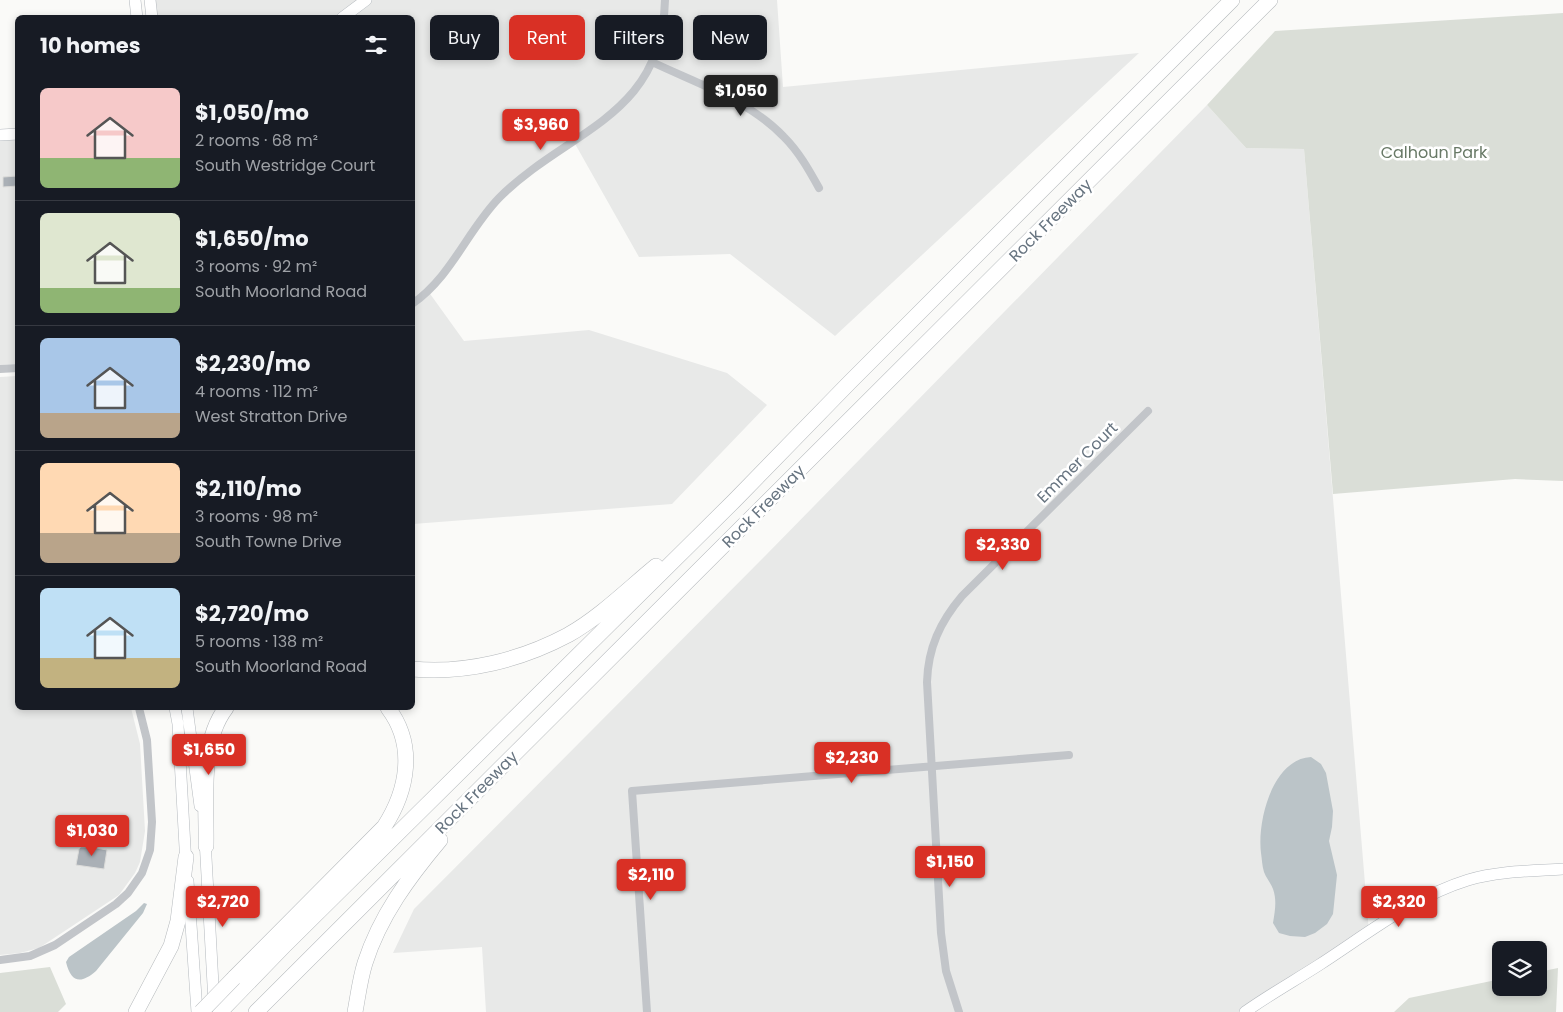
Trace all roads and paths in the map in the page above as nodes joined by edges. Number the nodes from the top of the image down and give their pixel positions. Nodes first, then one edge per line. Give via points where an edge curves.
1 (135, 0) edge
2 (150, 0) edge
3 (366, 0) edge
4 (665, 0) edge
5 (1232, 0) edge
6 (1270, 0) edge
7 (137, 15) edge
8 (152, 15) edge
9 (346, 15) edge
10 (652, 62) junction
11 (15, 134) edge
12 (0, 135) edge
13 (819, 188) dead end
14 (415, 301) edge
15 (15, 368) edge
16 (0, 369) edge
17 (1148, 411) dead end
18 (734, 502) junction
19 (415, 669) edge
20 (140, 710) edge
21 (175, 710) edge
22 (187, 710) edge
23 (224, 710) edge
24 (390, 710) edge
25 (1069, 755) dead end
26 (511, 757) junction
27 (932, 766) junction
28 (206, 846) junction
29 (186, 857) junction
30 (1563, 869) edge
31 (0, 960) edge
32 (136, 1012) edge
33 (197, 1012) edge
34 (201, 1012) edge
35 (214, 1012) edge
36 (220, 1012) edge
37 (256, 1012) edge
38 (355, 1012) edge
39 (646, 1012) edge
40 (959, 1012) edge
41 (1245, 1012) edge

1 - 7 main road
2 - 8 main road
3 - 9 main road
4 - 10 street via 662,34
5 - 18 highway, Rock Freeway via 849,382
6 - 26 highway, Rock Freeway
10 - 13 street via 755,112 786,139 806,164
10 - 14 street via 624,104 528,173 498,199 440,279
11 - 12 main road
15 - 16 street
17 - 27 street, Emmer Court via 962,596 945,617 934,640 927,669
18 - 19 highway via 606,608 569,634 497,663
18 - 36 highway, Rock Freeway
20 - 31 street via 147,740 152,822 150,850 142,873 128,894 116,904 55,945 30,956
21 - 29 main road
22 - 28 main road
23 - 28 highway via 210,739
24 - 34 highway, bridge via 403,737 406,760 404,784 396,808 384,827
25 - 27 street
26 - 37 highway, Rock Freeway
26 - 38 highway via 396,896 365,964
27 - 39 street via 632,790
27 - 40 street, Emmer Court via 943,954
28 - 35 main road
29 - 32 highway via 178,921 170,946
29 - 33 main road
30 - 41 main road via 1483,877 1448,887 1385,921

